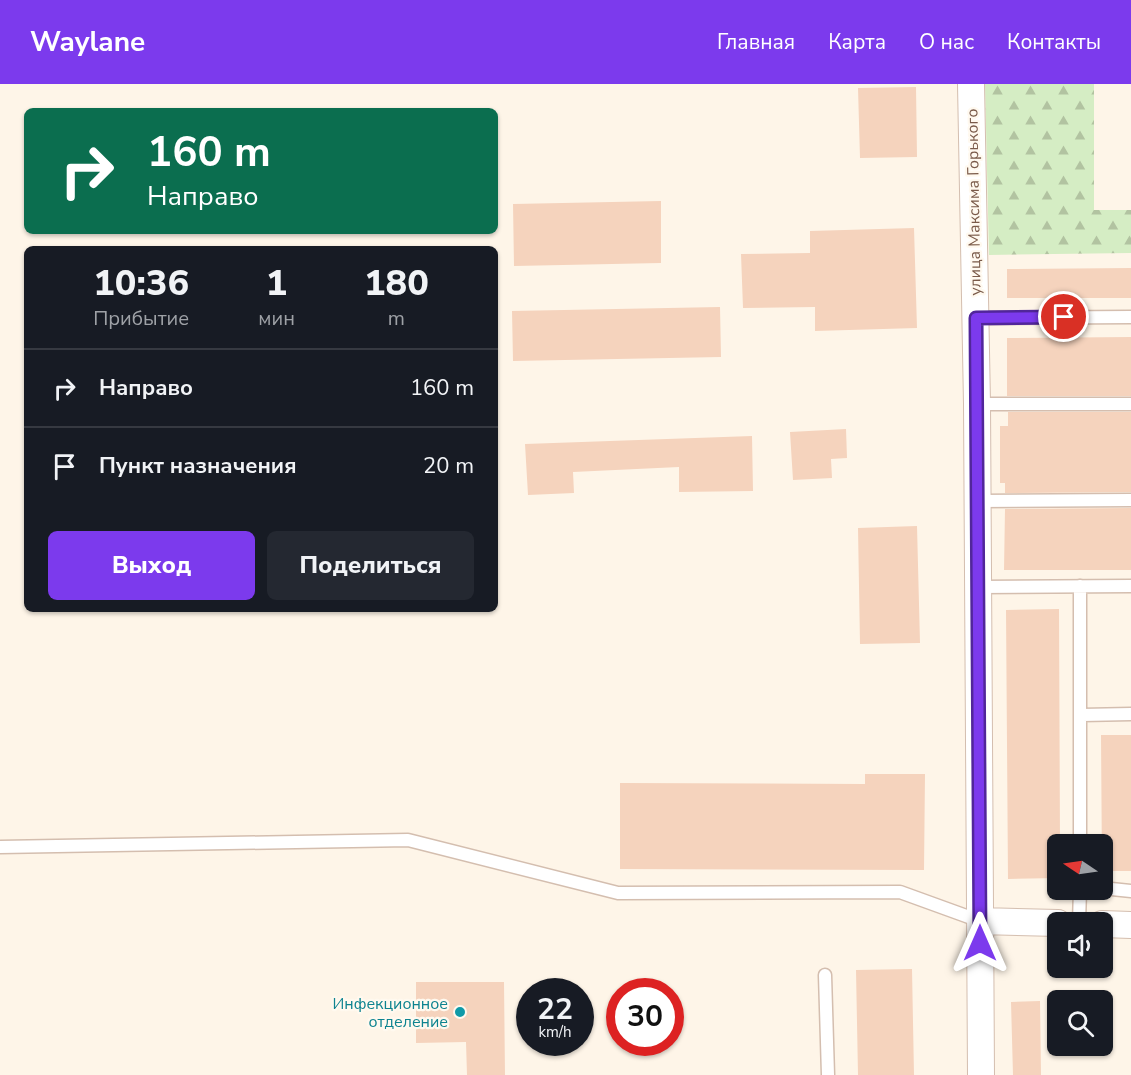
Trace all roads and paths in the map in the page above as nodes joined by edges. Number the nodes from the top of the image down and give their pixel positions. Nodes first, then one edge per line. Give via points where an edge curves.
1 (971, 84) edge
2 (1131, 317) edge
3 (976, 318) junction
4 (977, 404) junction
5 (1131, 404) edge
6 (1131, 500) edge
7 (977, 501) junction
8 (1080, 586) junction
9 (1131, 586) edge
10 (978, 587) junction
11 (1131, 714) edge
12 (1082, 715) junction
13 (1080, 834) edge
14 (0, 847) edge
15 (1113, 889) edge
16 (1131, 891) edge
17 (980, 921) junction
18 (1047, 923) edge
19 (1113, 924) edge
20 (1131, 925) edge
21 (825, 975) dead end
22 (828, 1075) edge
23 (981, 1075) edge

1 - 3 street, улица Максима Горького
2 - 3 lane
3 - 4 street, улица Максима Горького
4 - 5 lane
4 - 7 street, улица Максима Горького
6 - 7 lane
7 - 10 street, улица Максима Горького
8 - 9 lane
8 - 10 lane
8 - 12 lane
10 - 17 street, улица Максима Горького
11 - 12 lane
12 - 13 lane
14 - 17 lane via 408,840 618,893 900,892
15 - 16 lane
17 - 18 street
17 - 23 street, улица Максима Горького
19 - 20 street
21 - 22 lane

